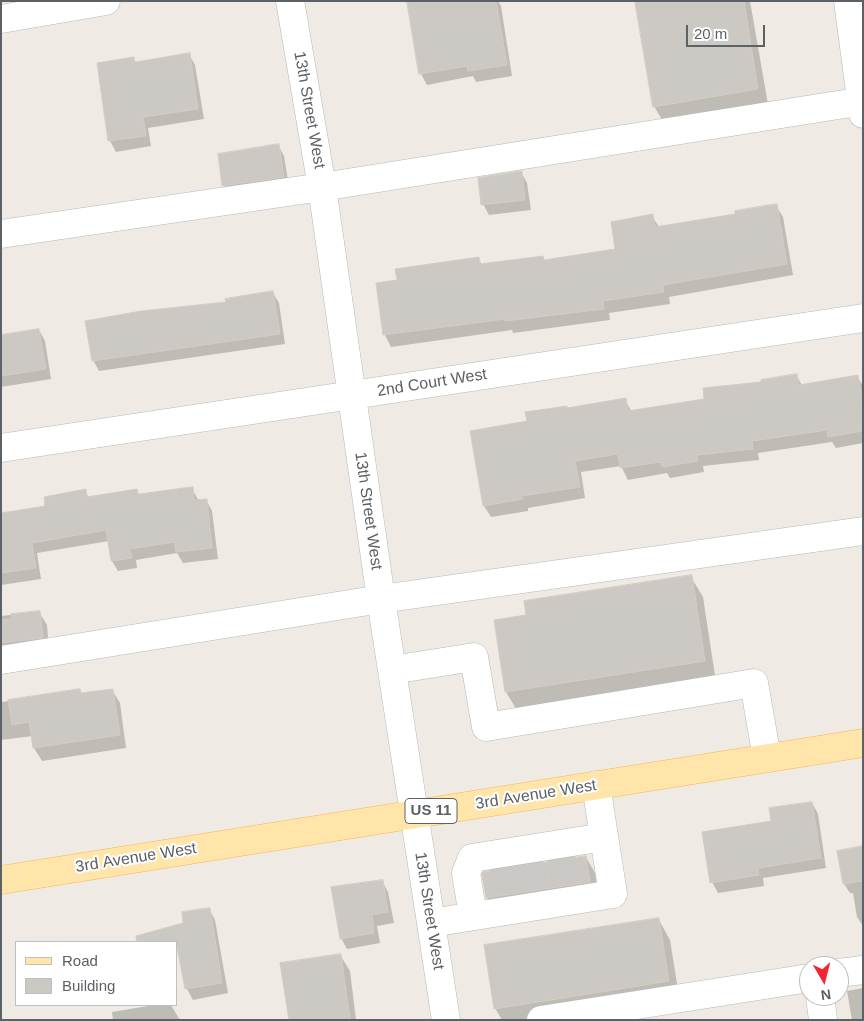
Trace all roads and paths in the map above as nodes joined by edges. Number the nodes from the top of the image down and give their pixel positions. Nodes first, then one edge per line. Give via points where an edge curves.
1 (106, 1) edge
2 (290, 1) edge
3 (848, 1) edge
4 (1, 19) edge
5 (862, 106) edge
6 (322, 188) junction
7 (1, 234) edge
8 (863, 318) edge
9 (351, 396) junction
10 (1, 448) edge
11 (863, 531) edge
12 (381, 599) junction
13 (1, 660) edge
14 (392, 670) junction
15 (863, 743) edge
16 (767, 758) junction
17 (596, 785) junction
18 (414, 814) junction
19 (604, 837) junction
20 (1, 880) edge
21 (473, 916) junction
22 (431, 922) junction
23 (863, 970) edge
24 (849, 972) edge
25 (799, 980) edge
26 (821, 1006) edge
27 (446, 1020) edge
28 (541, 1020) edge
29 (823, 1020) edge

1 - 4 street
2 - 6 street, 13th Street West
3 - 5 street
5 - 6 street
6 - 7 street
6 - 9 street, 13th Street West
8 - 9 street, 2nd Court West
9 - 10 street, 2nd Court West
9 - 12 street, 13th Street West
11 - 12 street
12 - 13 street
12 - 14 street, 13th Street West
14 - 16 street via 474,657 486,727 754,683
14 - 18 street, 13th Street West
15 - 16 main road, 3rd Avenue West / US 11
16 - 17 main road, 3rd Avenue West / US 11
17 - 18 main road, 3rd Avenue West / US 11
17 - 19 street
18 - 20 main road, 3rd Avenue West / US 11
18 - 22 street, 13th Street West
19 - 21 street via 560,850 515,857 472,858 466,873
19 - 21 street via 613,894 567,894 522,901
21 - 22 street
22 - 27 street, 13th Street West
23 - 24 street
25 - 28 street
26 - 29 street

